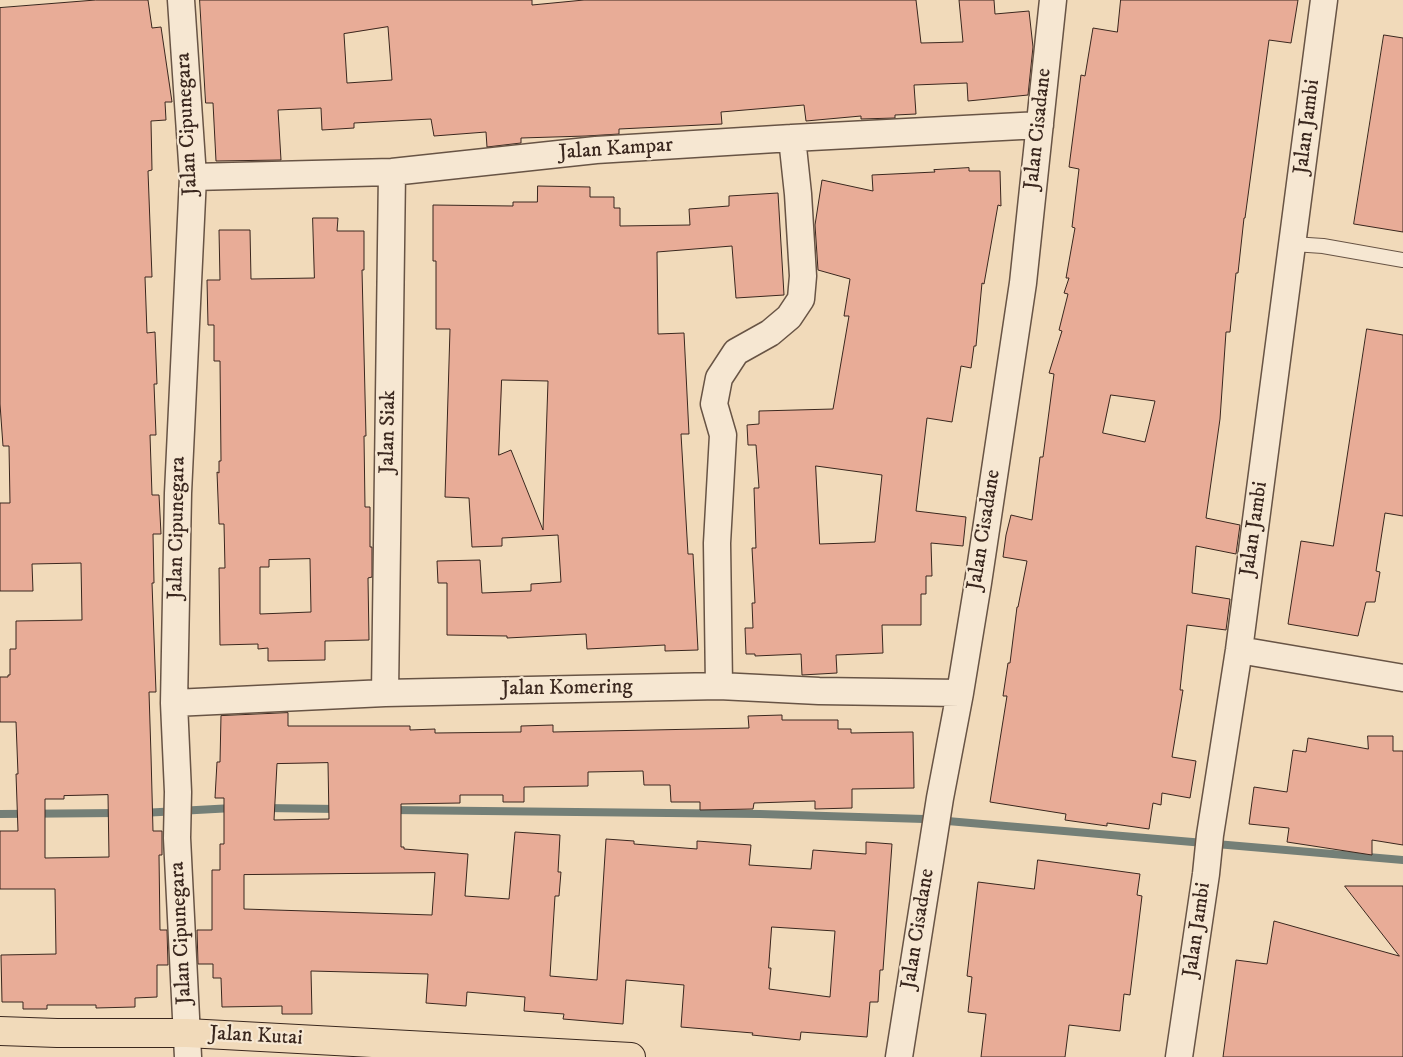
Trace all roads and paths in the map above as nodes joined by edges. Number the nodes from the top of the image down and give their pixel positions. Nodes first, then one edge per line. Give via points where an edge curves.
1 (181, 0) edge
2 (1053, 0) edge
3 (1324, 0) edge
4 (1040, 125) junction
5 (792, 138) junction
6 (392, 172) junction
7 (193, 177) junction
8 (1293, 244) junction
9 (1403, 260) edge
10 (1239, 650) junction
11 (1403, 678) edge
12 (719, 686) junction
13 (385, 693) junction
14 (960, 693) junction
15 (174, 702) junction
16 (0, 1031) edge
17 (188, 1045) edge
18 (631, 1057) edge
19 (899, 1057) edge
20 (1179, 1057) edge

1 - 7 street, Jalan Cipunegara
2 - 4 street, Jalan Cisadane
3 - 8 street, Jalan Jambi
4 - 5 street, Jalan Kampar
4 - 14 street, Jalan Cisadane via 1023,283
5 - 6 street, Jalan Kampar via 596,150
5 - 12 street via 803,276 801,299 789,317 770,333 736,352 720,378 714,404 724,435 717,543
6 - 7 street, Jalan Kampar
6 - 13 street, Jalan Siak
7 - 15 street, Jalan Cipunegara via 178,493
8 - 9 lane
8 - 10 street, Jalan Jambi
10 - 11 street
10 - 20 street, Jalan Jambi
12 - 13 street, Jalan Komering
12 - 14 street, Jalan Komering
13 - 15 street, Jalan Komering
14 - 19 street, Jalan Cisadane
15 - 17 street, Jalan Cipunegara via 178,792 176,838
16 - 17 main road, Jalan Kutai
17 - 18 main road, Jalan Kutai

